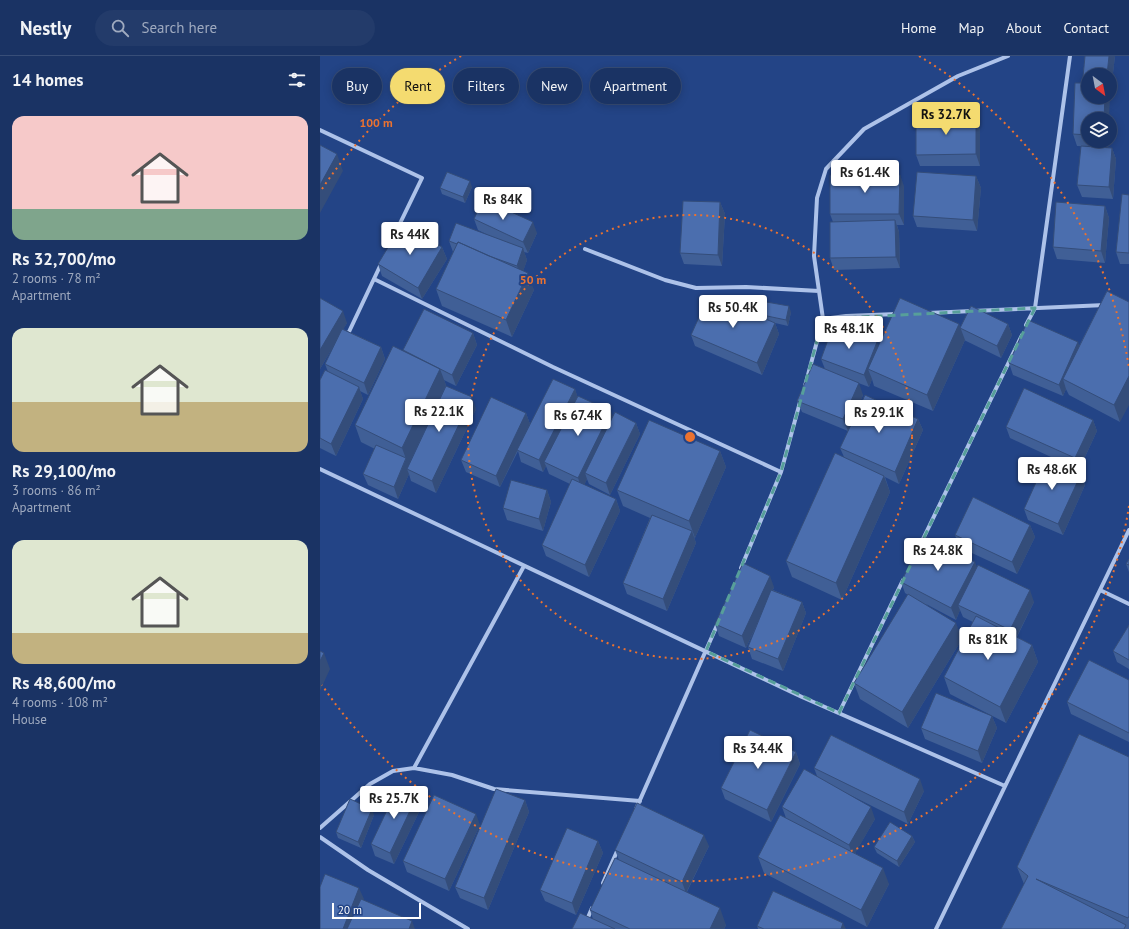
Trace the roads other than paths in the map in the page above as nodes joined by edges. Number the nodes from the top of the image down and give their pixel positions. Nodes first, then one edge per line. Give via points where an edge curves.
1 (1008, 56) edge
2 (1070, 56) edge
3 (320, 130) edge
4 (585, 249) dead end
5 (387, 250) edge
6 (384, 258) edge
7 (374, 279) junction
8 (819, 291) junction
9 (1113, 305) edge
10 (1035, 308) junction
11 (925, 313) edge
12 (901, 314) edge
13 (823, 319) junction
14 (344, 343) edge
15 (804, 388) edge
16 (802, 396) edge
17 (320, 469) edge
18 (781, 472) junction
19 (1129, 530) edge
20 (921, 542) edge
21 (524, 566) junction
22 (739, 572) edge
23 (904, 578) edge
24 (1100, 590) junction
25 (1129, 604) edge
26 (721, 616) edge
27 (706, 651) junction
28 (839, 713) junction
29 (414, 768) junction
30 (1005, 786) junction
31 (640, 801) junction
32 (633, 816) edge
33 (320, 828) edge
34 (320, 837) edge
35 (621, 844) edge
36 (602, 886) edge
37 (595, 901) edge
38 (468, 929) edge
39 (583, 929) edge
40 (936, 929) edge

1 - 8 street via 958,76 864,129 826,169 817,198 814,256
2 - 10 street
3 - 5 street via 422,178
4 - 8 street via 665,280 696,288 746,287
6 - 7 street
7 - 14 street
7 - 18 street via 553,367
8 - 13 street
9 - 10 street
10 - 11 street
10 - 20 street
12 - 13 street
13 - 15 street
16 - 18 street
17 - 21 street
18 - 22 street
19 - 24 street
21 - 27 street
21 - 29 street
23 - 28 street
24 - 25 street
24 - 30 street
26 - 27 street
27 - 28 street
27 - 31 street
28 - 30 street
29 - 31 street via 452,775 494,789
29 - 33 street via 393,771 370,784
30 - 40 street
31 - 32 street
34 - 38 street via 368,870
35 - 36 street
37 - 39 street

